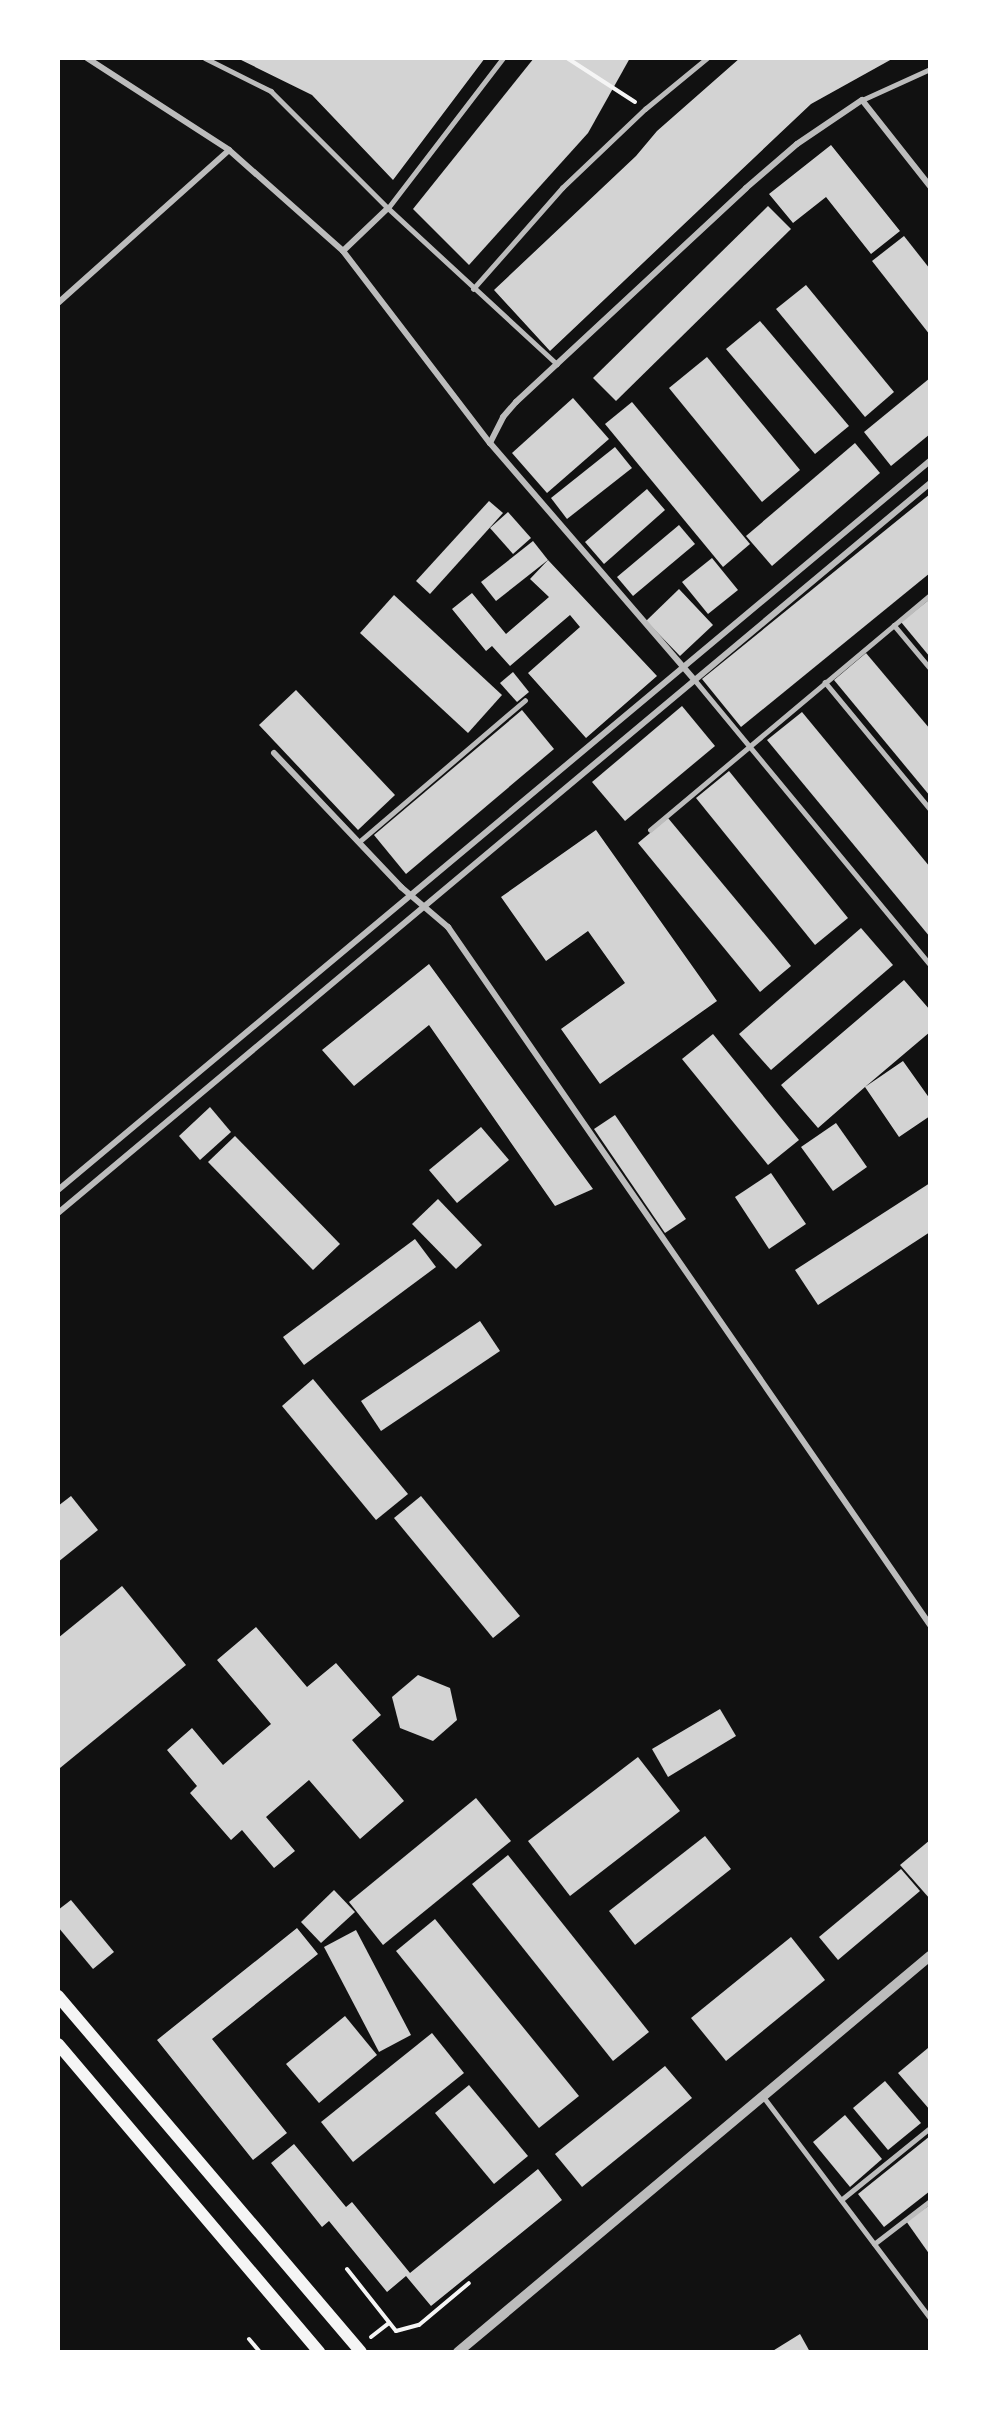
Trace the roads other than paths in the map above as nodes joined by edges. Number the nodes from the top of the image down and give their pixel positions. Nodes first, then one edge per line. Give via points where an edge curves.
1 (87, 58) edge
2 (205, 58) edge
3 (503, 58) edge
4 (707, 58) edge
5 (930, 69) edge
6 (861, 100) junction
7 (230, 150) junction
8 (930, 186) edge
9 (388, 208) junction
10 (343, 250) junction
11 (473, 289) junction
12 (58, 303) edge
13 (557, 364) junction
14 (490, 443) junction
15 (930, 461) edge
16 (930, 483) edge
17 (930, 594) edge
18 (894, 625) junction
19 (682, 665) junction
20 (930, 668) edge
21 (693, 678) junction
22 (825, 682) junction
23 (525, 700) dead end
24 (751, 745) junction
25 (274, 753) dead end
26 (930, 809) edge
27 (650, 830) dead end
28 (359, 842) junction
29 (409, 894) junction
30 (423, 905) junction
31 (930, 964) edge
32 (58, 1190) edge
33 (58, 1213) edge
34 (930, 1625) edge
35 (930, 1956) edge
36 (58, 1996) edge
37 (58, 2044) edge
38 (763, 2096) junction
39 (930, 2128) edge
40 (841, 2200) junction
41 (930, 2200) edge
42 (874, 2244) junction
43 (930, 2318) edge
44 (319, 2352) edge
45 (361, 2352) edge
46 (458, 2352) edge

1 - 7 street
2 - 9 lane via 271,91
3 - 9 lane
4 - 11 lane via 645,109 562,189
5 - 6 lane
6 - 8 street
6 - 13 street via 797,144 746,188
7 - 10 street
7 - 12 street
9 - 10 street
9 - 11 lane
10 - 14 street
11 - 13 lane
13 - 14 street via 503,417
14 - 19 street
15 - 19 street
16 - 21 street
17 - 18 lane
18 - 20 lane
18 - 22 lane
19 - 21 street
19 - 29 street
21 - 24 lane
21 - 30 street
22 - 24 lane
22 - 26 lane
23 - 28 lane
24 - 27 lane
24 - 31 lane
25 - 28 street
28 - 29 street
29 - 30 street
29 - 32 street
30 - 33 street
30 - 34 street via 448,927
35 - 38 street
36 - 45 main road
37 - 44 main road
38 - 40 lane
38 - 46 street
39 - 40 lane
40 - 42 lane
41 - 42 lane
42 - 43 lane

